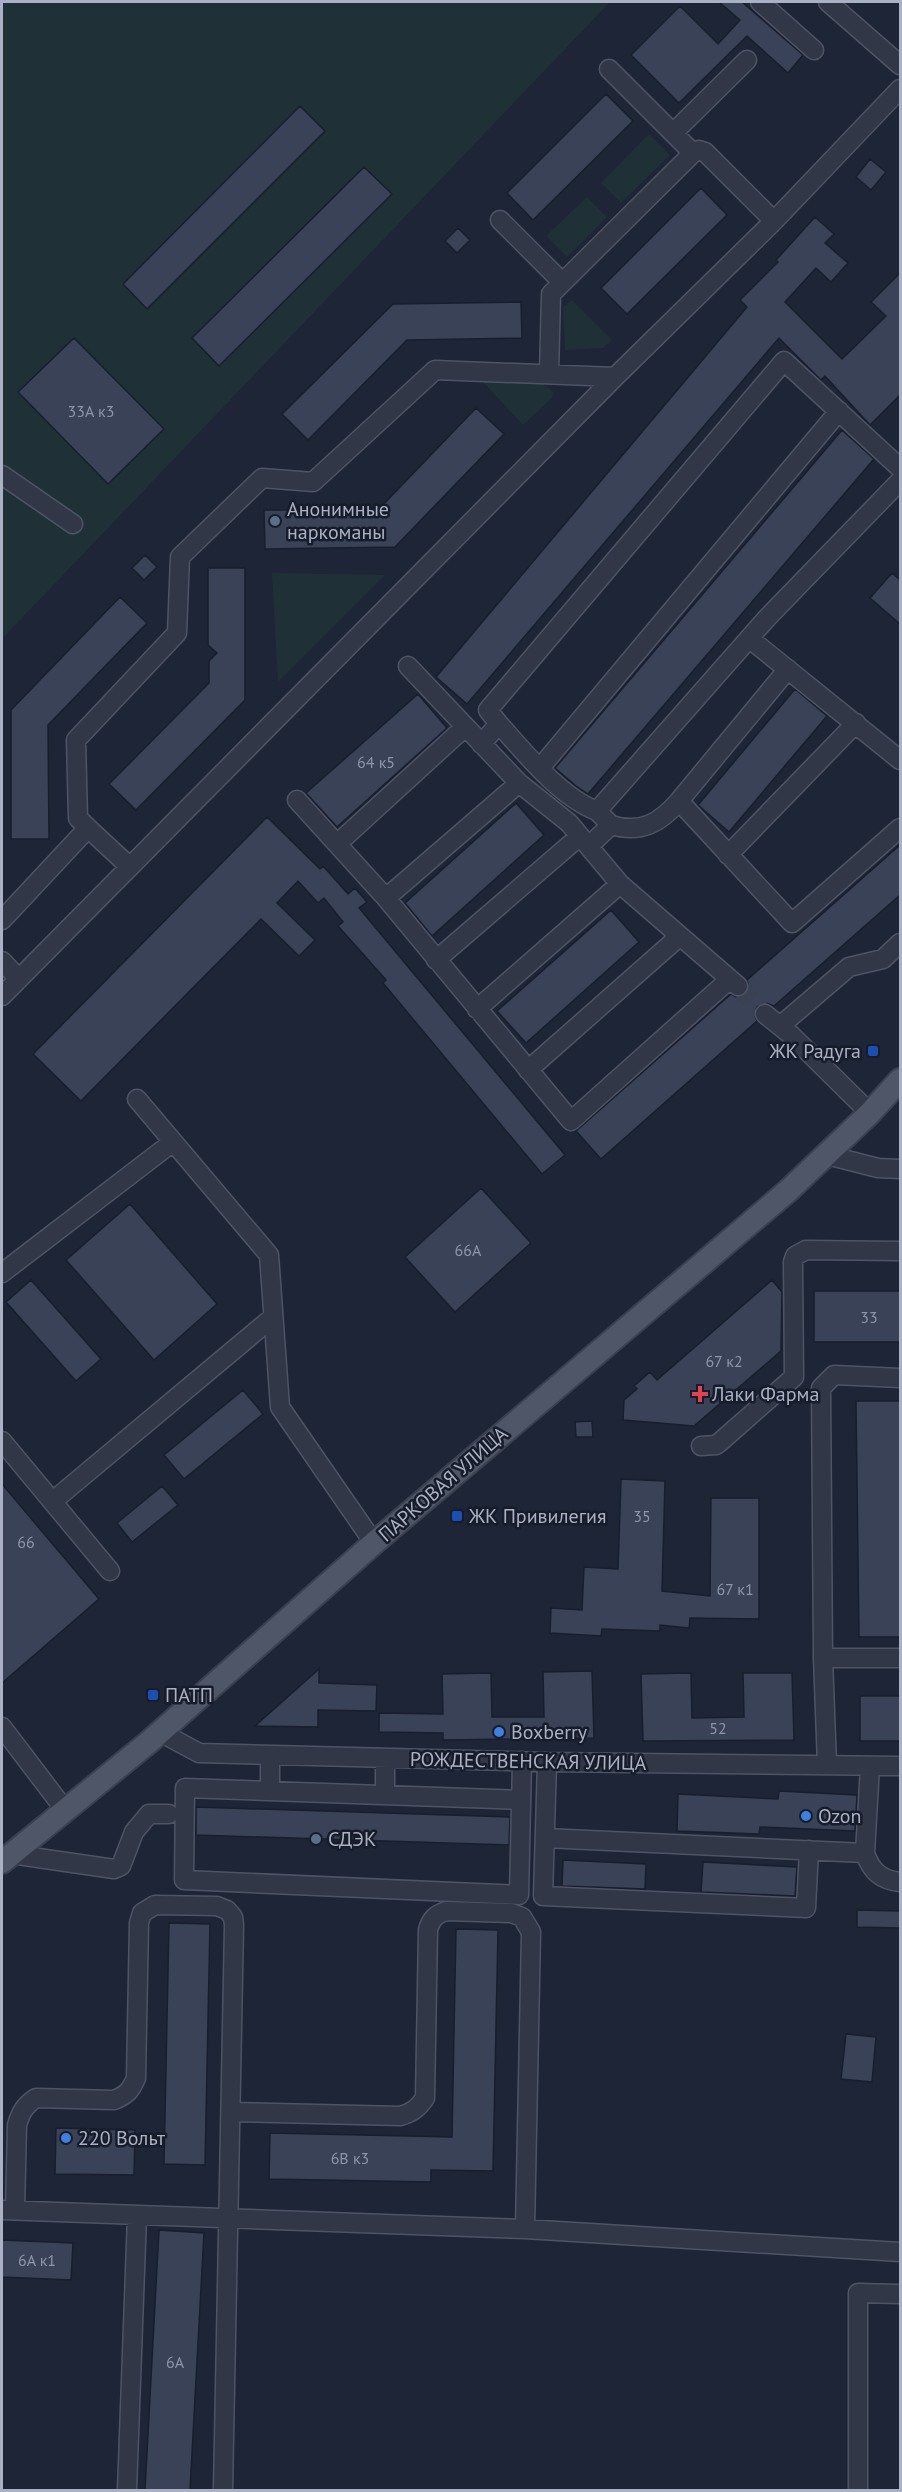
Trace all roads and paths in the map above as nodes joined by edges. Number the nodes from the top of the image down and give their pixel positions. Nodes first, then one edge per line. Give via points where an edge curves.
1 (760, 2) edge
2 (828, 2) edge
3 (814, 50) dead end
4 (747, 60) dead end
5 (900, 65) edge
6 (609, 69) dead end
7 (900, 90) edge
8 (900, 108) edge
9 (872, 119) junction
10 (674, 133) junction
11 (693, 153) junction
12 (500, 220) dead end
13 (774, 221) junction
14 (562, 282) junction
15 (549, 374) junction
16 (615, 377) junction
17 (839, 411) junction
18 (900, 468) edge
19 (2, 475) edge
20 (900, 481) edge
21 (73, 524) dead end
22 (750, 639) junction
23 (408, 666) dead end
24 (788, 669) junction
25 (856, 723) junction
26 (499, 724) junction
27 (465, 727) junction
28 (481, 744) junction
29 (900, 760) edge
30 (540, 768) junction
31 (519, 783) junction
32 (297, 801) dead end
33 (679, 801) junction
34 (597, 811) junction
35 (611, 825) junction
36 (88, 828) junction
37 (899, 832) edge
38 (584, 841) junction
39 (337, 844) junction
40 (728, 855) junction
41 (130, 867) junction
42 (620, 884) junction
43 (386, 898) junction
44 (2, 920) edge
45 (680, 936) junction
46 (900, 943) edge
47 (436, 960) junction
48 (2, 961) edge
49 (19, 978) junction
50 (2, 996) edge
51 (477, 1009) junction
52 (765, 1014) tunnel mouth
53 (780, 1026) junction
54 (528, 1070) junction
55 (900, 1080) edge
56 (137, 1099) dead end
57 (870, 1113) junction
58 (173, 1142) junction
59 (827, 1155) junction
60 (900, 1169) edge
61 (900, 1251) edge
62 (2, 1273) edge
63 (273, 1317) junction
64 (900, 1378) edge
65 (2, 1441) edge
66 (701, 1446) dead end
67 (53, 1501) junction
68 (374, 1543) junction
69 (110, 1571) dead end
70 (900, 1658) edge
71 (823, 1659) junction
72 (2, 1727) edge
73 (160, 1732) junction
74 (270, 1755) junction
75 (385, 1758) junction
76 (522, 1761) junction
77 (547, 1762) junction
78 (827, 1765) junction
79 (870, 1766) junction
80 (900, 1766) edge
81 (270, 1791) junction
82 (385, 1795) junction
83 (521, 1800) junction
84 (65, 1810) junction
85 (170, 1814) dead end
86 (545, 1838) junction
87 (809, 1851) junction
88 (865, 1853) junction
89 (6, 1858) edge
90 (900, 1882) edge
91 (231, 2112) junction
92 (8, 2210) edge
93 (137, 2216) junction
94 (229, 2218) junction
95 (525, 2229) junction
96 (900, 2252) edge
97 (900, 2294) edge
98 (127, 2490) edge
99 (223, 2490) edge
100 (858, 2490) edge

1 - 3 street
2 - 5 street
4 - 10 street
6 - 10 street
7 - 9 street
8 - 9 street
9 - 13 street
10 - 11 street
11 - 13 street via 705,152
11 - 14 street
12 - 14 street
13 - 16 street
14 - 15 street via 550,294
15 - 16 street
15 - 36 street via 435,370 313,482 262,478 180,557 177,633 76,740 78,818
16 - 41 street
17 - 18 street
17 - 26 street via 784,361 488,710
17 - 30 street
19 - 21 street
20 - 22 street
22 - 24 street
22 - 34 street
23 - 27 street
24 - 25 street
24 - 33 street
25 - 29 street
25 - 40 street
26 - 28 street
26 - 30 street
27 - 28 street
27 - 39 street
28 - 31 street
30 - 34 street via 583,805
31 - 38 street via 569,823
31 - 43 street
32 - 39 street
33 - 35 street via 658,821 625,829
33 - 40 street
34 - 35 street
35 - 38 street
36 - 41 street
36 - 44 street
37 - 40 street via 792,923
38 - 42 street
38 - 47 street
39 - 43 street
41 - 49 street
42 - 45 street
42 - 51 street
43 - 47 street
45 - 54 street
45 - 54 street via 735,983 572,1121
46 - 53 street via 883,959 849,967
47 - 51 street
48 - 49 street
49 - 50 street
51 - 54 street
52 - 53 street
53 - 57 street
55 - 57 main road, ПАРКОВАЯ УЛИЦА
56 - 58 street
57 - 59 main road, ПАРКОВАЯ УЛИЦА
58 - 62 street
58 - 63 street via 269,1255
59 - 60 street via 878,1168
59 - 68 main road, ПАРКОВАЯ УЛИЦА
61 - 66 street via 806,1250 795,1256 794,1377 716,1445
63 - 67 street
63 - 68 street via 280,1407
64 - 71 street via 834,1375 821,1388
65 - 67 street
67 - 69 street
68 - 73 main road, ПАРКОВАЯ УЛИЦА
70 - 71 street
71 - 78 street
72 - 84 street
73 - 74 street, РОЖДЕСТВЕНСКАЯ УЛИЦА via 199,1753
73 - 84 main road, ПАРКОВАЯ УЛИЦА
74 - 75 street, РОЖДЕСТВЕНСКАЯ УЛИЦА
74 - 81 street
75 - 76 street, РОЖДЕСТВЕНСКАЯ УЛИЦА
75 - 82 street
76 - 77 street, РОЖДЕСТВЕНСКАЯ УЛИЦА
76 - 83 street
77 - 78 street, РОЖДЕСТВЕНСКАЯ УЛИЦА
77 - 86 street
78 - 79 street, РОЖДЕСТВЕНСКАЯ УЛИЦА
79 - 80 street, РОЖДЕСТВЕНСКАЯ УЛИЦА
79 - 88 street
81 - 82 street
81 - 83 street via 185,1788 184,1880 519,1895
82 - 83 street
84 - 89 main road, ПАРКОВАЯ УЛИЦА
85 - 89 street via 149,1814 134,1832 121,1866 114,1869
86 - 87 street
86 - 87 street via 543,1896 555,1897 806,1908
87 - 88 street
88 - 90 street via 877,1874
91 - 92 street via 233,1917 217,1906 156,1905 142,1913 139,1923 136,2078 132,2089 114,2100 36,2098 26,2104 17,2125
91 - 94 street
91 - 95 street via 400,2116 419,2107 425,2098 430,1921 446,1911 511,1913 522,1917 531,1932
92 - 93 street
93 - 94 street
93 - 98 street
94 - 95 street
94 - 99 street
95 - 96 street
97 - 100 street via 858,2293

